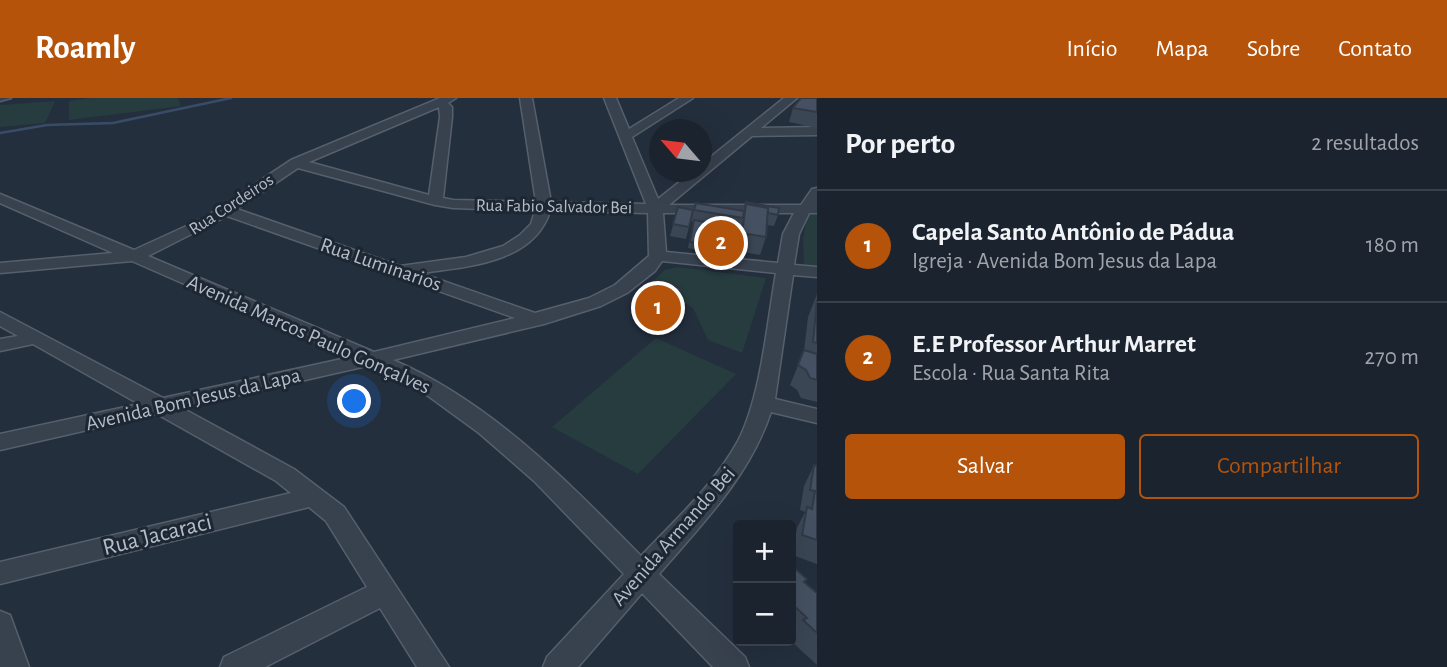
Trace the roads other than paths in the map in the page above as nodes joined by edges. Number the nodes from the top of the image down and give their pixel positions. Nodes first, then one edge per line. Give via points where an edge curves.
1 (0, 98) edge
2 (5, 98) edge
3 (526, 98) edge
4 (610, 98) edge
5 (687, 98) edge
6 (792, 99) edge
7 (445, 100) edge
8 (817, 131) edge
9 (750, 132) junction
10 (626, 135) junction
11 (712, 162) edge
12 (296, 163) junction
13 (688, 182) edge
14 (0, 198) edge
15 (435, 201) junction
16 (813, 203) edge
17 (544, 207) junction
18 (655, 209) junction
19 (224, 210) junction
20 (132, 256) junction
21 (657, 256) junction
22 (0, 268) edge
23 (783, 270) junction
24 (402, 271) junction
25 (817, 272) edge
26 (0, 318) edge
27 (537, 320) junction
28 (36, 338) junction
29 (0, 345) edge
30 (372, 359) junction
31 (763, 403) junction
32 (160, 407) junction
33 (817, 416) edge
34 (0, 442) edge
35 (315, 496) junction
36 (0, 573) edge
37 (640, 574) junction
38 (384, 592) junction
39 (0, 624) edge
40 (14, 667) edge
41 (234, 667) edge
42 (434, 667) edge
43 (558, 667) edge
44 (734, 667) edge

1 - 2 street
3 - 17 street
4 - 10 street
5 - 10 street
6 - 9 street
7 - 12 street, Rua Cordeiros
7 - 15 street
8 - 9 street
9 - 11 street
10 - 18 street
12 - 15 street, Rua Fabio Salvador Bei
12 - 19 street, Rua Cordeiros
13 - 18 street
14 - 20 street, Avenida Marcos Paulo Gonçalves
15 - 17 street, Rua Fabio Salvador Bei
16 - 18 street, Rua Fabio Salvador Bei
16 - 23 street, Avenida Armando Bei via 791,234
17 - 18 street, Rua Fabio Salvador Bei
17 - 24 street via 535,233 517,246
18 - 21 street
19 - 20 street, Rua Cordeiros via 182,236
19 - 24 street, Rua Luminarios
20 - 22 street, Rua Cordeiros
20 - 30 street, Avenida Marcos Paulo Gonçalves
21 - 23 street
21 - 27 street, Avenida Bom Jesus da Lapa via 621,289
23 - 25 street
23 - 31 street, Avenida Armando Bei
24 - 27 street, Rua Luminarios
26 - 28 street
27 - 30 street, Avenida Bom Jesus da Lapa
28 - 29 street
28 - 32 street
30 - 32 street, Avenida Bom Jesus da Lapa
30 - 37 street, Avenida Marcos Paulo Gonçalves via 447,396 495,433
31 - 33 street
31 - 37 street, Avenida Armando Bei via 750,440 724,483
32 - 34 street, Avenida Bom Jesus da Lapa
32 - 35 street
35 - 36 street, Rua Jacaraci
35 - 38 street via 335,514
37 - 43 street, Avenida Armando Bei
37 - 44 street, Avenida Marcos Paulo Gonçalves
38 - 41 street
38 - 42 street
39 - 40 street

